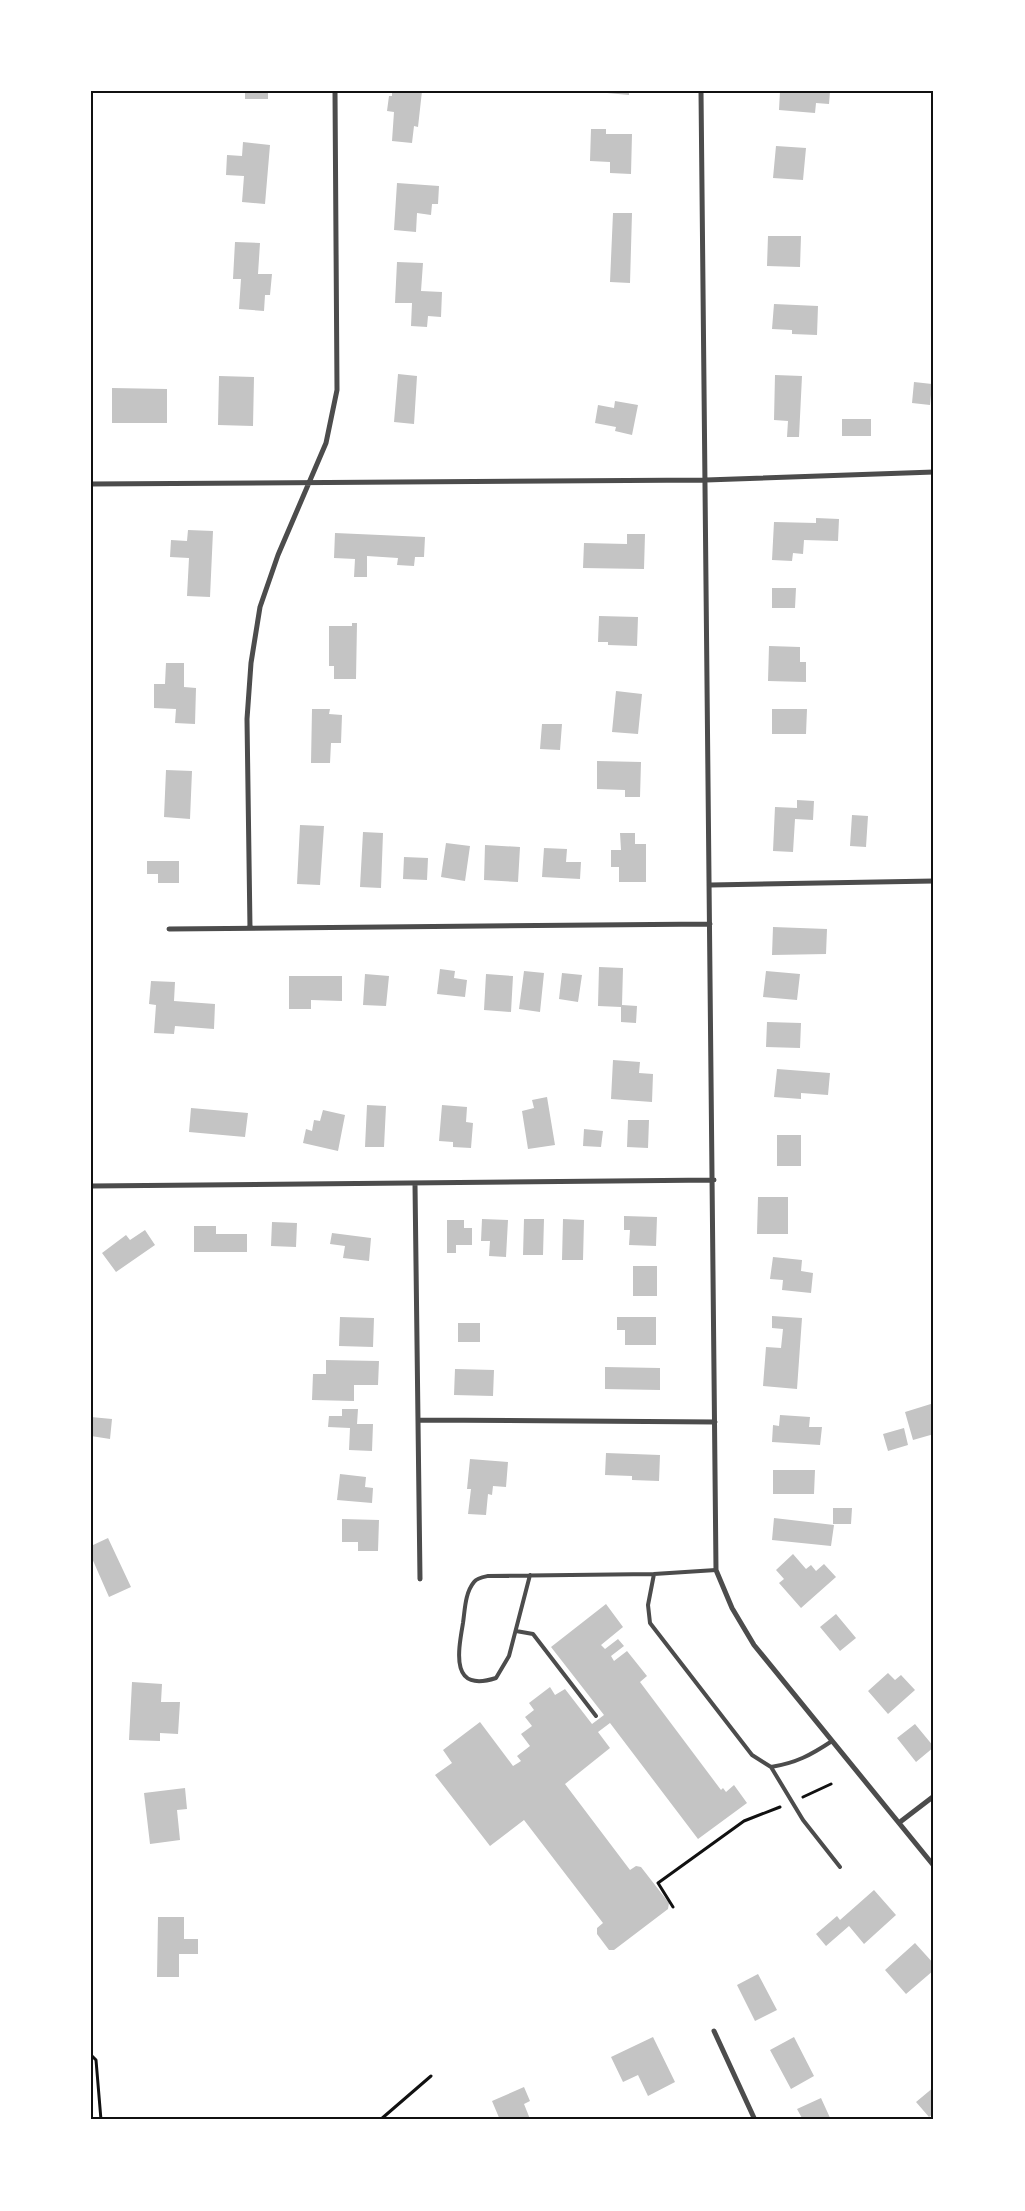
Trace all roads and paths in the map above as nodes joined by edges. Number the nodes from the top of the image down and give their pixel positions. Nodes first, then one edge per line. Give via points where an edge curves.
1 (335, 91) edge
2 (702, 91) edge
3 (934, 472) edge
4 (706, 480) junction
5 (309, 483) junction
6 (91, 484) edge
7 (934, 882) edge
8 (710, 885) junction
9 (710, 924) junction
10 (250, 928) junction
11 (169, 929) dead end
12 (714, 1180) junction
13 (415, 1184) junction
14 (91, 1186) edge
15 (418, 1420) junction
16 (715, 1422) junction
17 (716, 1570) junction
18 (654, 1574) junction
19 (530, 1575) junction
20 (420, 1580) dead end
21 (516, 1631) junction
22 (596, 1716) dead end
23 (832, 1741) junction
24 (771, 1767) junction
25 (831, 1784) dead end
26 (934, 1796) edge
27 (803, 1797) dead end
28 (780, 1807) dead end
29 (900, 1822) junction
30 (934, 1866) edge
31 (840, 1868) dead end
32 (673, 1906) dead end
33 (714, 2031) dead end
34 (91, 2055) edge
35 (431, 2076) dead end
36 (101, 2120) edge
37 (380, 2120) edge
38 (755, 2120) edge

1 - 5 street via 337,390 326,443
2 - 4 street
3 - 4 street
4 - 5 street
4 - 8 street
5 - 6 street
5 - 10 street via 260,607 251,663 248,719
7 - 8 street
8 - 9 street
9 - 10 street
9 - 12 street
10 - 11 street
12 - 13 street
12 - 16 street
13 - 14 street
13 - 15 street
15 - 16 street
15 - 20 street
16 - 17 street
17 - 18 lane
17 - 23 street via 732,1608 754,1645
18 - 19 lane
18 - 24 lane via 648,1605 650,1623 752,1756
19 - 21 lane
19 - 21 lane via 488,1576 475,1580 468,1592 457,1655 460,1670 470,1679 482,1682 496,1678 509,1656
21 - 22 lane via 533,1634
23 - 24 lane via 793,1763
23 - 29 street
24 - 31 lane via 803,1820
25 - 27 path
26 - 29 street
28 - 32 path via 744,1821 658,1883
29 - 30 street
33 - 38 street
34 - 36 path via 96,2060
35 - 37 path

